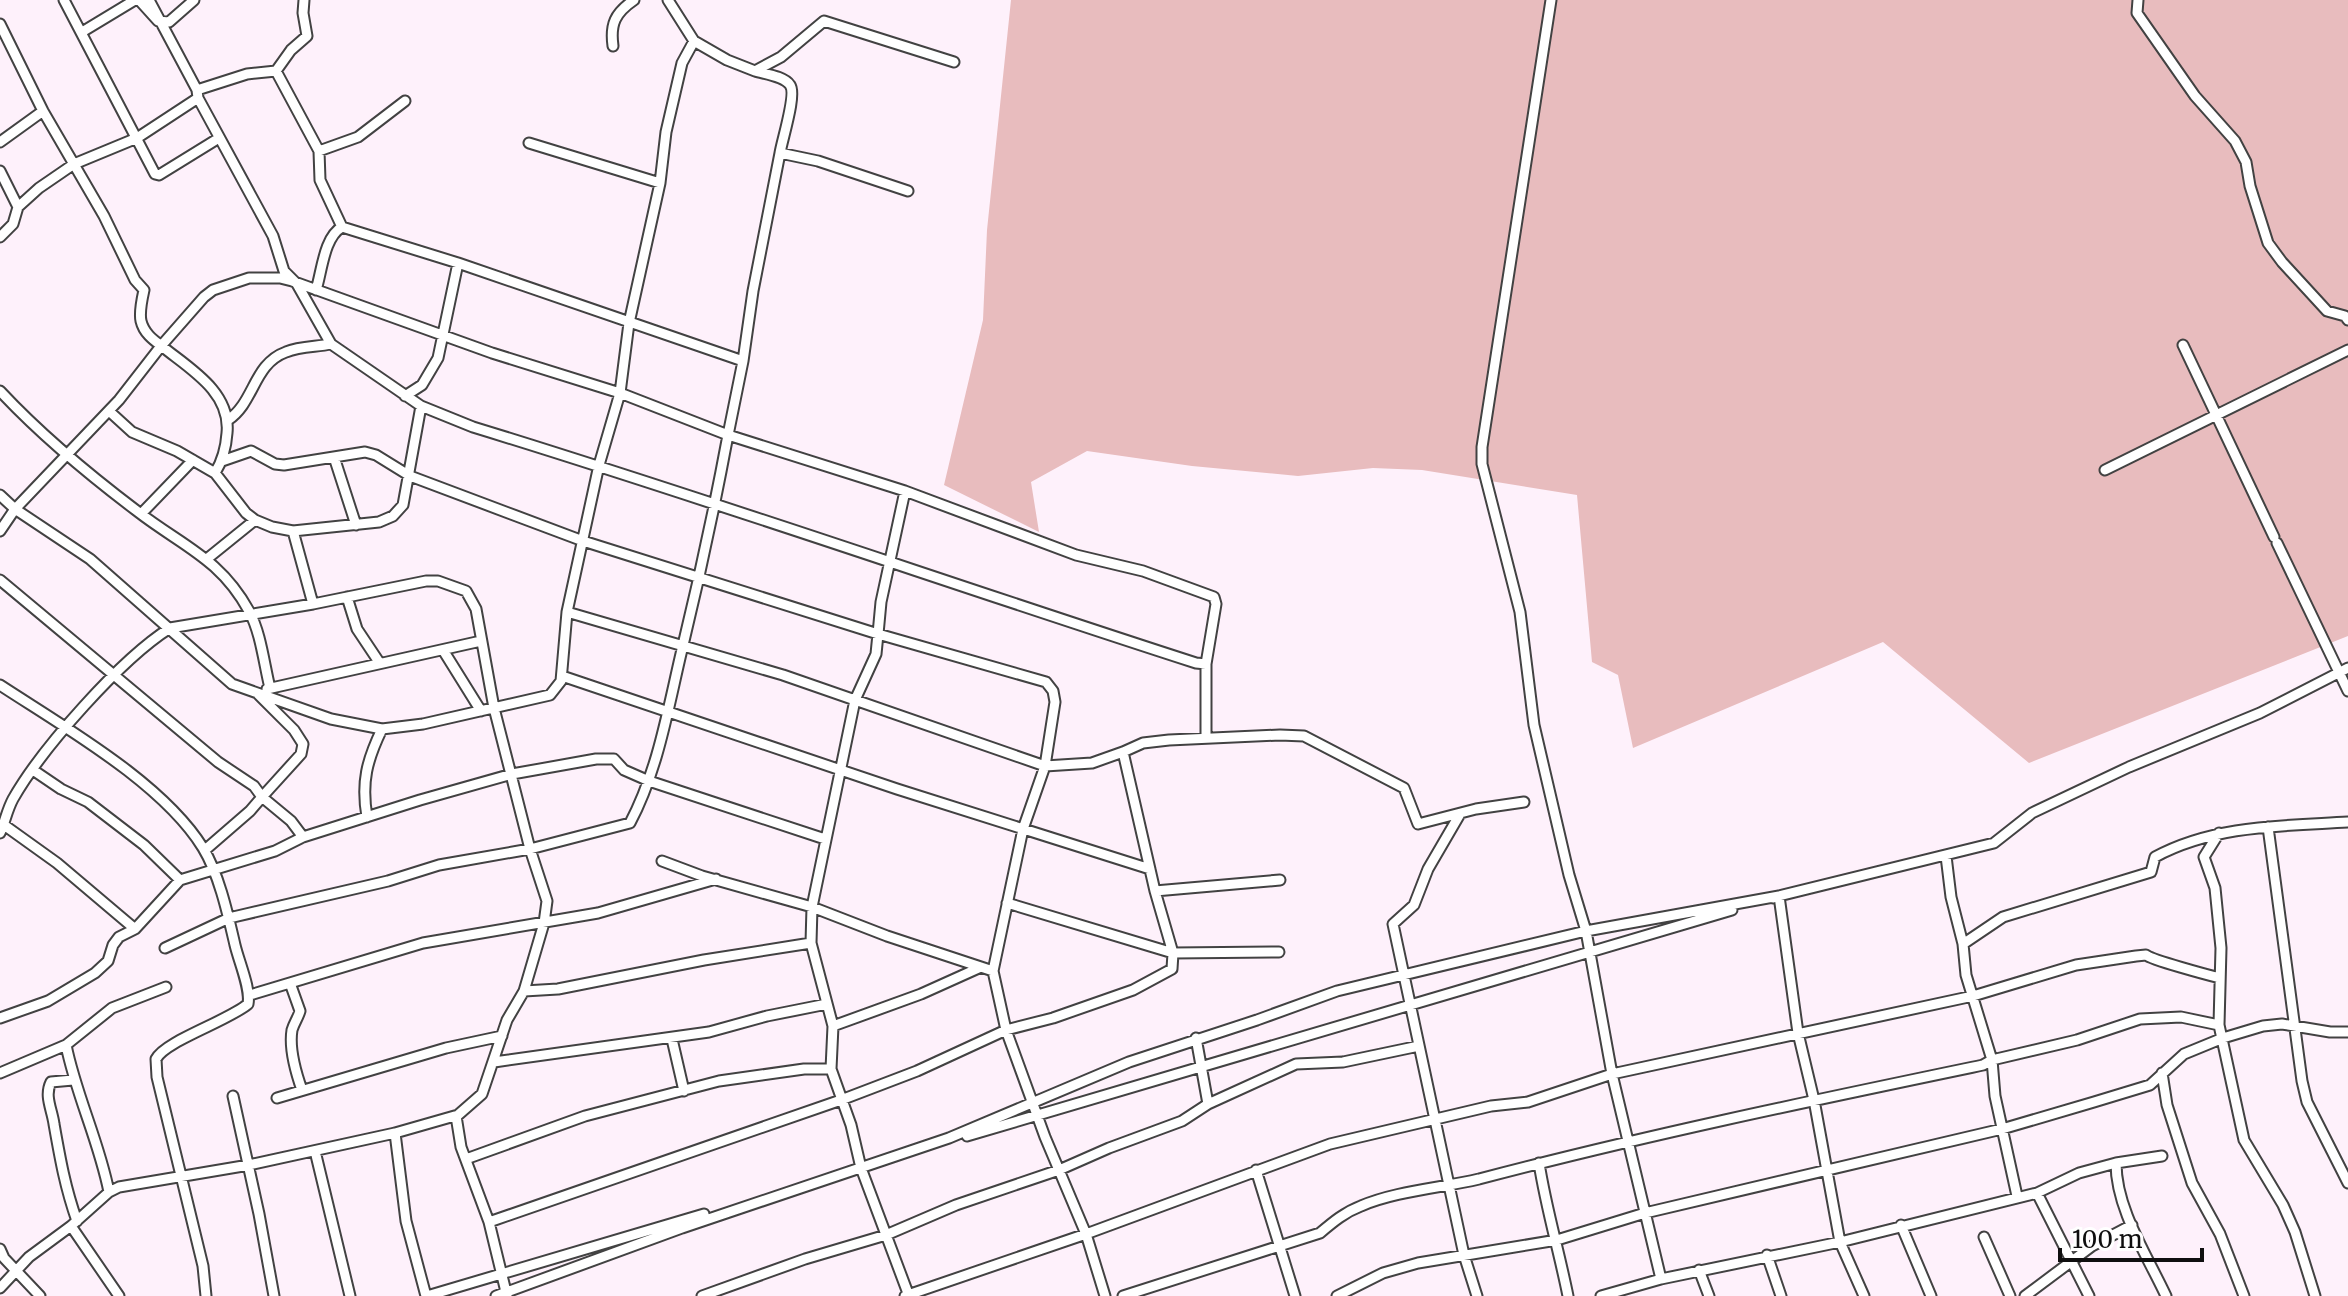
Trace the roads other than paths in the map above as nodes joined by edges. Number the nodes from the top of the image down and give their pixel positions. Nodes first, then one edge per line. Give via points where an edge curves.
1 (64, 0) edge
2 (137, 0) edge
3 (149, 0) edge
4 (194, 0) edge
5 (304, 0) edge
6 (634, 0) edge
7 (668, 0) edge
8 (1551, 0) edge
9 (2138, 0) edge
10 (158, 21) junction
11 (0, 24) edge
12 (82, 32) junction
13 (694, 41) junction
14 (613, 46) dead end
15 (954, 62) dead end
16 (276, 71) junction
17 (755, 71) junction
18 (197, 94) junction
19 (405, 101) dead end
20 (43, 111) junction
21 (137, 138) junction
22 (219, 138) junction
23 (0, 142) edge
24 (529, 143) dead end
25 (319, 151) junction
26 (780, 153) junction
27 (74, 164) junction
28 (0, 171) edge
29 (660, 183) junction
30 (908, 191) dead end
31 (18, 207) junction
32 (342, 227) junction
33 (0, 237) edge
34 (458, 263) junction
35 (297, 284) junction
36 (316, 290) junction
37 (2348, 320) edge
38 (629, 323) junction
39 (442, 334) junction
40 (331, 344) junction
41 (2183, 345) dead end
42 (161, 346) junction
43 (2348, 350) edge
44 (743, 361) junction
45 (0, 391) edge
46 (620, 393) junction
47 (405, 396) junction
48 (421, 406) junction
49 (109, 411) junction
50 (2216, 415) junction
51 (228, 420) junction
52 (728, 435) junction
53 (66, 456) junction
54 (334, 457) junction
55 (193, 460) junction
56 (222, 461) junction
57 (599, 465) junction
58 (2105, 470) dead end
59 (215, 473) junction
60 (410, 476) junction
61 (905, 491) junction
62 (0, 495) edge
63 (715, 506) junction
64 (15, 509) junction
65 (141, 514) junction
66 (255, 520) junction
67 (356, 525) junction
68 (0, 531) edge
69 (293, 531) junction
70 (583, 541) junction
71 (208, 558) junction
72 (891, 561) junction
73 (698, 577) junction
74 (0, 580) edge
75 (347, 597) junction
76 (313, 604) junction
77 (567, 612) junction
78 (251, 615) junction
79 (170, 628) junction
80 (878, 634) junction
81 (481, 641) junction
82 (683, 646) junction
83 (443, 650) junction
84 (379, 662) junction
85 (1206, 664) junction
86 (2344, 671) edge
87 (114, 676) junction
88 (562, 676) junction
89 (0, 685) edge
90 (270, 688) junction
91 (256, 691) junction
92 (2348, 691) edge
93 (855, 700) junction
94 (494, 708) junction
95 (481, 711) junction
96 (668, 712) junction
97 (66, 729) junction
98 (382, 729) junction
99 (1206, 738) junction
100 (1123, 752) junction
101 (1045, 766) junction
102 (842, 769) junction
103 (33, 770) junction
104 (512, 774) junction
105 (649, 781) junction
106 (262, 797) junction
107 (1524, 802) dead end
108 (1460, 814) junction
109 (367, 817) junction
110 (2, 821) edge
111 (2348, 822) edge
112 (2268, 827) junction
113 (1023, 829) junction
114 (2219, 833) junction
115 (303, 837) junction
116 (825, 839) junction
117 (530, 849) junction
118 (205, 850) junction
119 (1946, 856) junction
120 (662, 861) dead end
121 (211, 869) junction
122 (1150, 869) junction
123 (716, 879) junction
124 (180, 880) junction
125 (1280, 880) dead end
126 (1155, 891) junction
127 (1779, 896) junction
128 (1007, 903) junction
129 (812, 907) junction
130 (229, 918) junction
131 (544, 923) junction
132 (135, 929) junction
133 (1586, 931) junction
134 (811, 943) junction
135 (1963, 944) junction
136 (165, 948) dead end
137 (1279, 952) dead end
138 (1173, 953) junction
139 (981, 967) junction
140 (993, 971) junction
141 (1402, 974) junction
142 (2220, 978) junction
143 (290, 983) junction
144 (166, 987) dead end
145 (524, 991) junction
146 (250, 995) junction
147 (1973, 996) junction
148 (827, 1004) junction
149 (0, 1018) edge
150 (2219, 1025) junction
151 (833, 1026) junction
152 (2296, 1027) junction
153 (1006, 1030) junction
154 (2348, 1032) edge
155 (1798, 1033) junction
156 (502, 1036) junction
157 (1196, 1038) junction
158 (2223, 1038) junction
159 (672, 1039) junction
160 (66, 1045) junction
161 (1419, 1046) junction
162 (1992, 1060) junction
163 (494, 1062) junction
164 (831, 1069) junction
165 (0, 1073) edge
166 (2162, 1073) junction
167 (1612, 1074) junction
168 (73, 1080) junction
169 (302, 1090) junction
170 (684, 1091) junction
171 (233, 1096) dead end
172 (277, 1098) dead end
173 (841, 1100) junction
174 (1814, 1100) junction
175 (1034, 1103) junction
176 (1208, 1104) junction
177 (456, 1116) junction
178 (1436, 1119) junction
179 (2002, 1129) junction
180 (395, 1133) junction
181 (1628, 1142) junction
182 (315, 1151) junction
183 (2162, 1156) dead end
184 (466, 1159) junction
185 (1539, 1163) junction
186 (2116, 1163) junction
187 (249, 1165) junction
188 (861, 1168) junction
189 (1059, 1170) junction
190 (1256, 1170) junction
191 (1827, 1170) junction
192 (180, 1177) junction
193 (2348, 1183) edge
194 (1450, 1186) junction
195 (109, 1192) junction
196 (2037, 1193) junction
197 (2017, 1196) junction
198 (1645, 1213) junction
199 (489, 1222) junction
200 (74, 1224) junction
201 (1901, 1225) junction
202 (2132, 1225) junction
203 (1086, 1234) junction
204 (886, 1235) junction
205 (1984, 1237) dead end
206 (1557, 1240) junction
207 (1840, 1242) junction
208 (1281, 1245) junction
209 (0, 1249) edge
210 (1464, 1255) junction
211 (1767, 1255) junction
212 (2072, 1260) junction
213 (1699, 1270) junction
214 (18, 1271) junction
215 (1661, 1279) junction
216 (0, 1288) edge
217 (1632, 1292) edge
218 (503, 1295) edge
219 (40, 1296) edge
220 (119, 1296) edge
221 (206, 1296) edge
222 (274, 1296) edge
223 (350, 1296) edge
224 (426, 1296) edge
225 (702, 1296) edge
226 (908, 1296) edge
227 (1105, 1296) edge
228 (1123, 1296) edge
229 (1295, 1296) edge
230 (1337, 1296) edge
231 (1477, 1296) edge
232 (1568, 1296) edge
233 (1601, 1296) edge
234 (1709, 1296) edge
235 (1781, 1296) edge
236 (1864, 1296) edge
237 (1931, 1296) edge
238 (2010, 1296) edge
239 (2025, 1296) edge
240 (2089, 1296) edge
241 (2166, 1296) edge
242 (2244, 1296) edge
243 (2315, 1296) edge

1 - 12 street
2 - 10 street
2 - 12 street
3 - 10 street
4 - 10 street via 169,22
5 - 16 street via 307,36
6 - 14 street via 615,17
7 - 13 street
8 - 133 street via 1482,464 1520,612 1534,725
9 - 37 street via 2137,13 2195,96 2235,141 2246,162 2268,243 2327,311
10 - 18 street
11 - 20 street
12 - 21 street
13 - 17 street
13 - 29 street via 682,63
15 - 17 street via 824,21
16 - 18 street via 247,74
16 - 25 street
17 - 26 street via 791,86
18 - 21 street
18 - 22 street
19 - 25 street via 358,137
20 - 23 street
20 - 27 street
21 - 22 street via 159,175
21 - 27 street
22 - 35 street via 273,236 284,271
24 - 29 street
25 - 32 street via 320,180
26 - 30 street
26 - 44 street
27 - 31 street
27 - 42 street via 144,290 141,320
28 - 31 street
29 - 38 street
31 - 33 street via 13,224
32 - 34 street
32 - 36 street via 331,237
34 - 38 street
34 - 39 street
35 - 36 street
35 - 40 street
35 - 42 street via 249,278 213,290
36 - 39 street
38 - 44 street
38 - 46 street
39 - 46 street
39 - 47 street via 432,370
40 - 47 street
40 - 51 street via 285,352 271,360 243,407
41 - 50 street
42 - 49 street
42 - 51 street via 219,394
43 - 50 street
44 - 52 street
45 - 53 street
46 - 52 street
46 - 57 street
47 - 48 street
48 - 57 street
48 - 60 street
49 - 53 street
49 - 55 street via 132,432
50 - 58 street
50 - 86 street
51 - 56 street
52 - 61 street
52 - 63 street
53 - 64 street
53 - 65 street
54 - 56 street via 284,465 251,451
54 - 60 street via 365,452
54 - 67 street
55 - 59 street
55 - 65 street
56 - 59 street
57 - 63 street
57 - 70 street
59 - 66 street
60 - 67 street via 403,505 393,516
60 - 70 street
61 - 72 street
61 - 85 street via 1076,555 1143,571 1214,597
62 - 64 street
63 - 72 street
63 - 73 street
64 - 68 street
64 - 79 street via 90,559
65 - 71 street
66 - 69 street
66 - 71 street
67 - 69 street
69 - 76 street
70 - 73 street
70 - 77 street
71 - 78 street
72 - 80 street
72 - 85 street
73 - 80 street
73 - 82 street
74 - 87 street
75 - 76 street
75 - 81 street via 426,581 452,585 470,597
75 - 84 street via 357,629
76 - 78 street
77 - 82 street
77 - 88 street
78 - 79 street
78 - 90 street
79 - 87 street
79 - 91 street via 232,684
80 - 93 street via 876,654
80 - 101 street via 1046,682 1055,702
81 - 83 street
81 - 94 street
82 - 93 street
82 - 96 street
83 - 84 street
83 - 95 street
84 - 90 street
85 - 99 street
86 - 92 street
86 - 119 street via 2032,813 1994,843
87 - 97 street
87 - 106 street
88 - 94 street via 550,695
88 - 96 street
89 - 97 street
90 - 91 street
91 - 98 street via 331,719
91 - 106 street via 303,744 301,754
93 - 101 street
93 - 102 street
94 - 95 street
94 - 104 street
95 - 98 street
96 - 102 street
96 - 105 street
97 - 103 street
97 - 118 street via 170,807
98 - 109 street via 368,757
99 - 100 street via 1143,743
99 - 108 street via 1304,736 1404,788 1418,824
100 - 101 street via 1092,763
100 - 122 street
101 - 113 street
102 - 113 street
102 - 116 street
103 - 110 street
103 - 124 street via 88,802
104 - 105 street via 614,759
104 - 109 street
104 - 117 street
105 - 116 street
105 - 117 street via 630,823
106 - 115 street
106 - 118 street
107 - 108 street
108 - 141 street via 1414,905 1393,924
109 - 115 street
110 - 132 street
111 - 112 street
112 - 114 street
112 - 152 street
113 - 122 street
113 - 128 street
114 - 135 street via 2155,857 2151,872 2003,917
114 - 142 street via 2204,857 2215,888
115 - 121 street via 275,851
116 - 129 street
117 - 130 street via 439,865
117 - 131 street via 547,901
118 - 121 street
119 - 127 street
119 - 135 street
120 - 123 street
121 - 124 street
121 - 130 street
122 - 126 street
123 - 129 street
123 - 131 street
124 - 132 street
125 - 126 street
126 - 138 street
127 - 133 street
127 - 155 street
127 - 224 street
128 - 138 street
128 - 140 street
129 - 134 street
129 - 139 street
130 - 136 street
130 - 146 street
131 - 143 street via 423,943
131 - 145 street
132 - 149 street via 119,937 108,961 83,982
133 - 141 street
133 - 167 street
134 - 145 street
134 - 148 street
135 - 147 street
137 - 138 street
138 - 153 street via 1172,969 1154,981
139 - 140 street
139 - 151 street
140 - 153 street
141 - 157 street
141 - 161 street
142 - 147 street via 2146,955 2076,965
142 - 150 street
143 - 146 street
143 - 169 street via 300,1011 291,1038
144 - 160 street via 112,1008
145 - 156 street
146 - 192 street via 243,1008 165,1047 156,1059
147 - 155 street
147 - 162 street
148 - 151 street
148 - 159 street
150 - 158 street
150 - 162 street via 2181,1017 2140,1019
151 - 164 street
152 - 154 street
152 - 158 street via 2263,1026
152 - 193 street via 2307,1102
153 - 173 street
153 - 175 street
155 - 167 street
155 - 174 street
156 - 163 street
156 - 169 street
157 - 175 street
157 - 176 street
158 - 166 street via 2184,1054
158 - 243 street via 2244,1140 2283,1205
159 - 163 street
159 - 170 street
160 - 165 street
160 - 168 street
161 - 176 street via 1343,1062 1296,1064
161 - 178 street
162 - 174 street
162 - 179 street
163 - 177 street via 482,1094
164 - 170 street via 757,1074
164 - 173 street
166 - 179 street via 2150,1085
166 - 242 street via 2192,1183 2220,1234
167 - 178 street via 1528,1102
167 - 181 street
168 - 195 street via 87,1109
168 - 200 street via 51,1082 48,1097
169 - 172 street
170 - 184 street via 585,1116
171 - 187 street
173 - 188 street
173 - 199 street
174 - 181 street
174 - 191 street
175 - 188 street
175 - 189 street
176 - 189 street via 1182,1121
177 - 180 street
177 - 184 street
178 - 190 street via 1330,1144
178 - 194 street
179 - 191 street
179 - 197 street
180 - 182 street
180 - 224 street via 406,1221
181 - 185 street
181 - 198 street
182 - 187 street
182 - 223 street
183 - 186 street
184 - 199 street
185 - 194 street
185 - 206 street
186 - 196 street
186 - 202 street via 2116,1180
187 - 192 street
187 - 222 street
188 - 204 street
188 - 218 street
189 - 203 street
189 - 204 street
190 - 203 street
190 - 208 street
191 - 198 street
191 - 207 street
192 - 195 street
192 - 221 street
194 - 208 street via 1360,1206 1320,1233
194 - 210 street
195 - 200 street
196 - 197 street
196 - 212 street
197 - 201 street
198 - 206 street
198 - 215 street
199 - 218 street
200 - 214 street
200 - 220 street
201 - 207 street
201 - 237 street
202 - 212 street
202 - 241 street
203 - 226 street
203 - 227 street
204 - 225 street
204 - 226 street
205 - 238 street
206 - 210 street
206 - 232 street
207 - 211 street
207 - 236 street
208 - 228 street
208 - 229 street
209 - 214 street
210 - 230 street via 1383,1273
210 - 231 street
211 - 213 street
211 - 235 street
212 - 239 street
212 - 240 street
213 - 215 street
213 - 234 street
214 - 216 street
214 - 219 street
215 - 217 street
217 - 233 street

